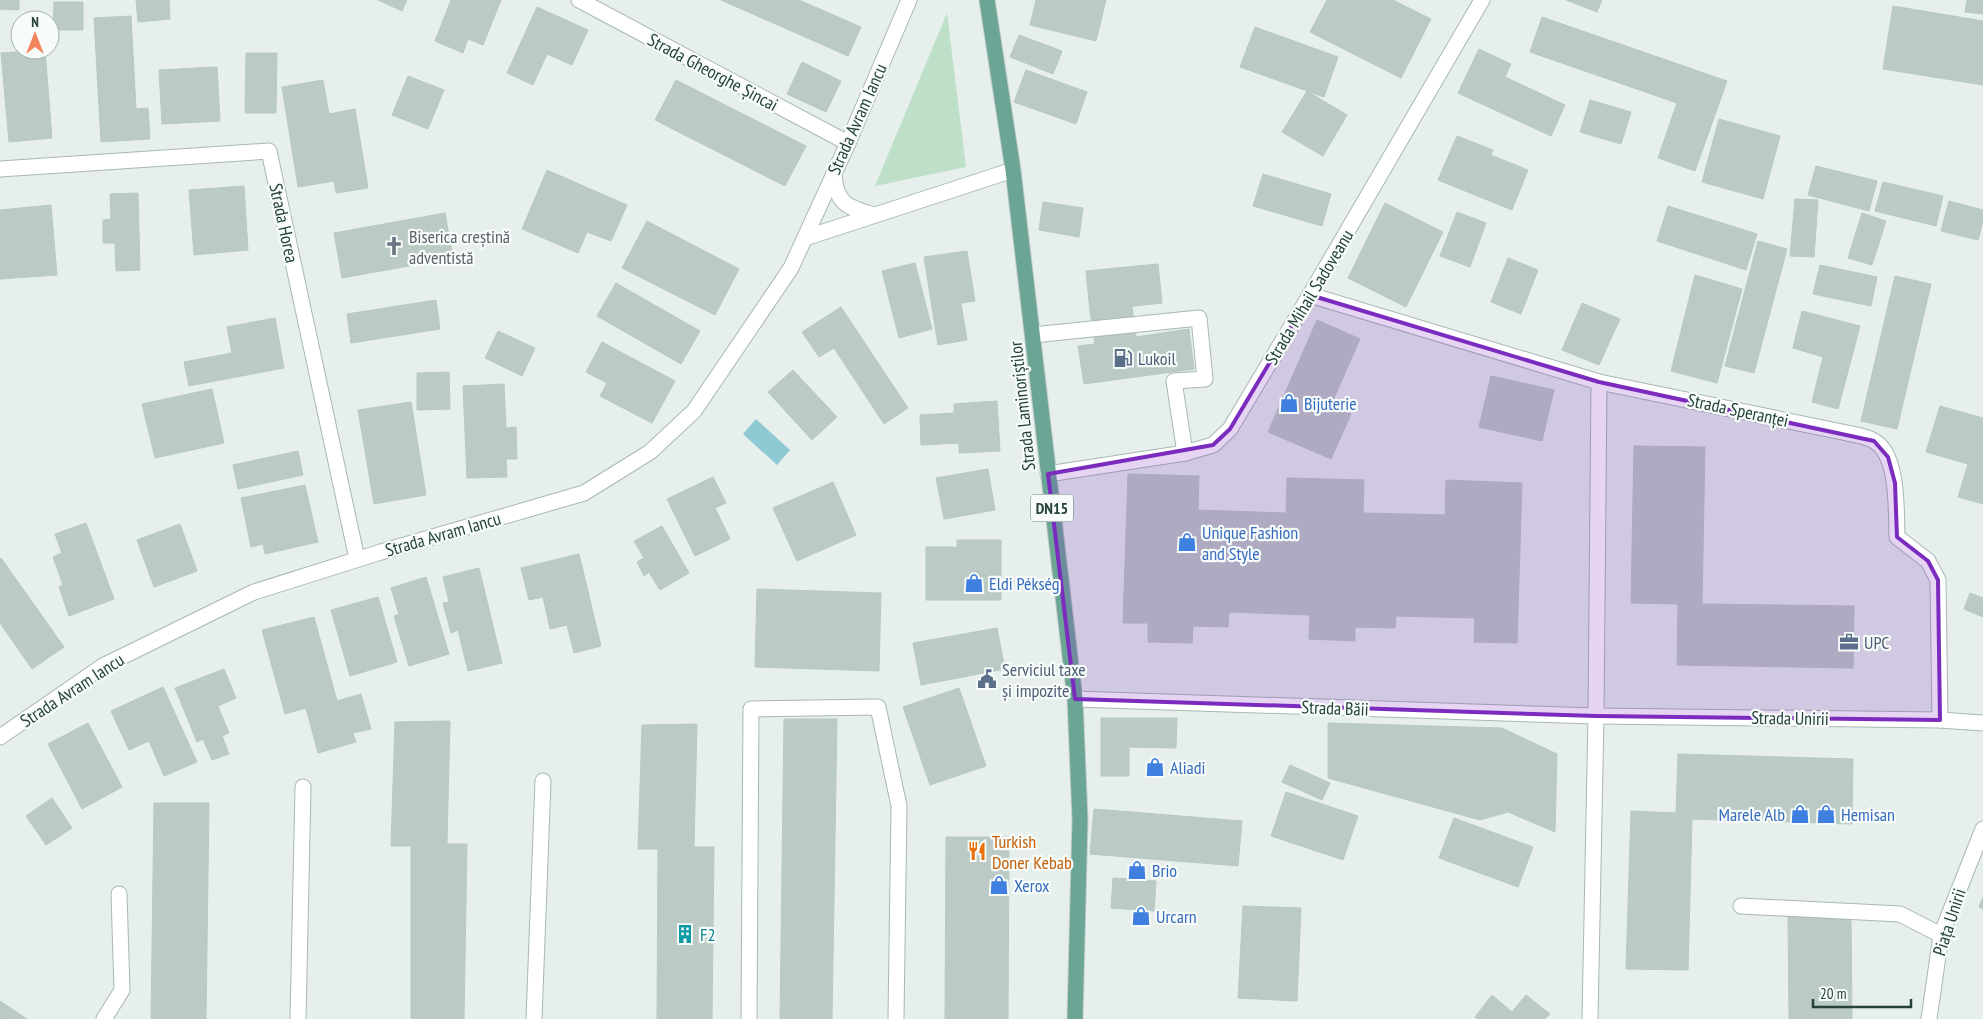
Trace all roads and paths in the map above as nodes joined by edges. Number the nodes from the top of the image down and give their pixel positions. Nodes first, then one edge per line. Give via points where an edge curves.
1 (579, 0) edge
2 (909, 0) edge
3 (987, 0) edge
4 (1482, 0) edge
5 (848, 143) junction
6 (0, 169) edge
7 (1013, 170) junction
8 (834, 174) junction
9 (874, 215) junction
10 (804, 238) junction
11 (1310, 295) junction
12 (1033, 336) junction
13 (1599, 382) junction
14 (1184, 453) junction
15 (1048, 474) junction
16 (358, 559) junction
17 (1075, 699) junction
18 (1596, 716) junction
19 (1940, 720) junction
20 (1983, 723) edge
21 (0, 737) edge
22 (543, 781) dead end
23 (303, 787) dead end
24 (1983, 829) edge
25 (119, 894) dead end
26 (1741, 906) dead end
27 (1942, 934) junction
28 (104, 1019) edge
29 (298, 1019) edge
30 (534, 1019) edge
31 (749, 1019) edge
32 (896, 1019) edge
33 (1075, 1019) edge
34 (1590, 1019) edge
35 (1929, 1019) edge

1 - 5 street, Strada Gheorghe Șincai
2 - 5 street, Strada Avram Iancu
3 - 7 main road, Strada Laminoriștilor / DN15
4 - 11 street, Strada Mihail Sadoveanu
5 - 8 street, Strada Avram Iancu
6 - 16 street, Strada Horea via 269,151
7 - 9 street
7 - 12 main road, Strada Laminoriștilor / DN15
8 - 9 street via 835,189 842,202
8 - 10 street, Strada Avram Iancu
9 - 10 street
10 - 16 street, Strada Avram Iancu via 791,268 694,412 650,452 584,494
11 - 13 street, Strada Speranței
11 - 14 street, Strada Mihail Sadoveanu via 1230,429 1213,445
12 - 14 street via 1199,318 1205,380 1174,381
12 - 15 main road, Strada Laminoriștilor / DN15
13 - 18 street
13 - 19 street, Strada Speranței via 1874,441 1888,457 1895,483 1897,537 1928,561 1938,580
14 - 15 street, Strada Mihail Sadoveanu
15 - 17 main road, Strada Laminoriștilor / DN15
16 - 21 street, Strada Avram Iancu via 254,592 103,666
17 - 18 street, Strada Băii
17 - 33 main road, Strada Laminoriștilor / DN15 via 1080,819
18 - 19 street, Strada Unirii
18 - 34 street
19 - 20 street, Strada Unirii
22 - 30 street
23 - 29 street
24 - 27 street, Piața Unirii
25 - 28 street via 122,990
26 - 27 street via 1900,914
27 - 35 street, Piața Unirii
31 - 32 street via 751,709 878,708 899,806

